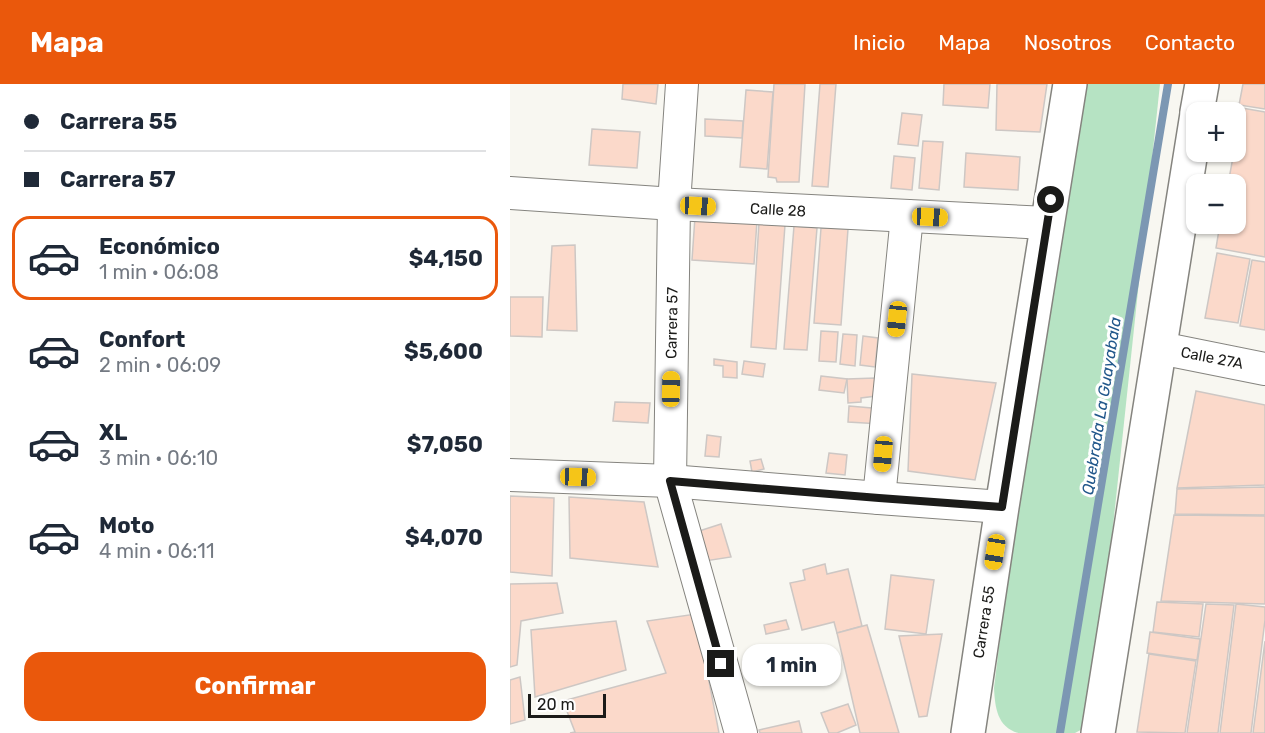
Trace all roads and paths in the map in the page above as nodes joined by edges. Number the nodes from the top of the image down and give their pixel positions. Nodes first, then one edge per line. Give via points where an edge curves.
1 (682, 84) edge
2 (1070, 84) edge
3 (1202, 84) edge
4 (1199, 102) edge
5 (1189, 162) edge
6 (510, 193) edge
7 (674, 204) junction
8 (907, 216) junction
9 (1047, 223) junction
10 (1160, 348) junction
11 (1265, 369) edge
12 (510, 475) edge
13 (670, 481) junction
14 (879, 498) junction
15 (1002, 507) junction
16 (741, 733) edge
17 (968, 733) edge
18 (1098, 733) edge

1 - 7 street, Carrera 57
2 - 9 street, Carrera 55
3 - 4 street
5 - 10 street
6 - 7 street, Calle 28
7 - 8 street, Calle 28
7 - 13 street, Carrera 57
8 - 9 street, Calle 28
8 - 14 street
9 - 15 street, Carrera 55
10 - 11 street, Calle 27A
10 - 18 street
12 - 13 street
13 - 14 street
13 - 16 street, Carrera 57
14 - 15 street
15 - 17 street, Carrera 55

